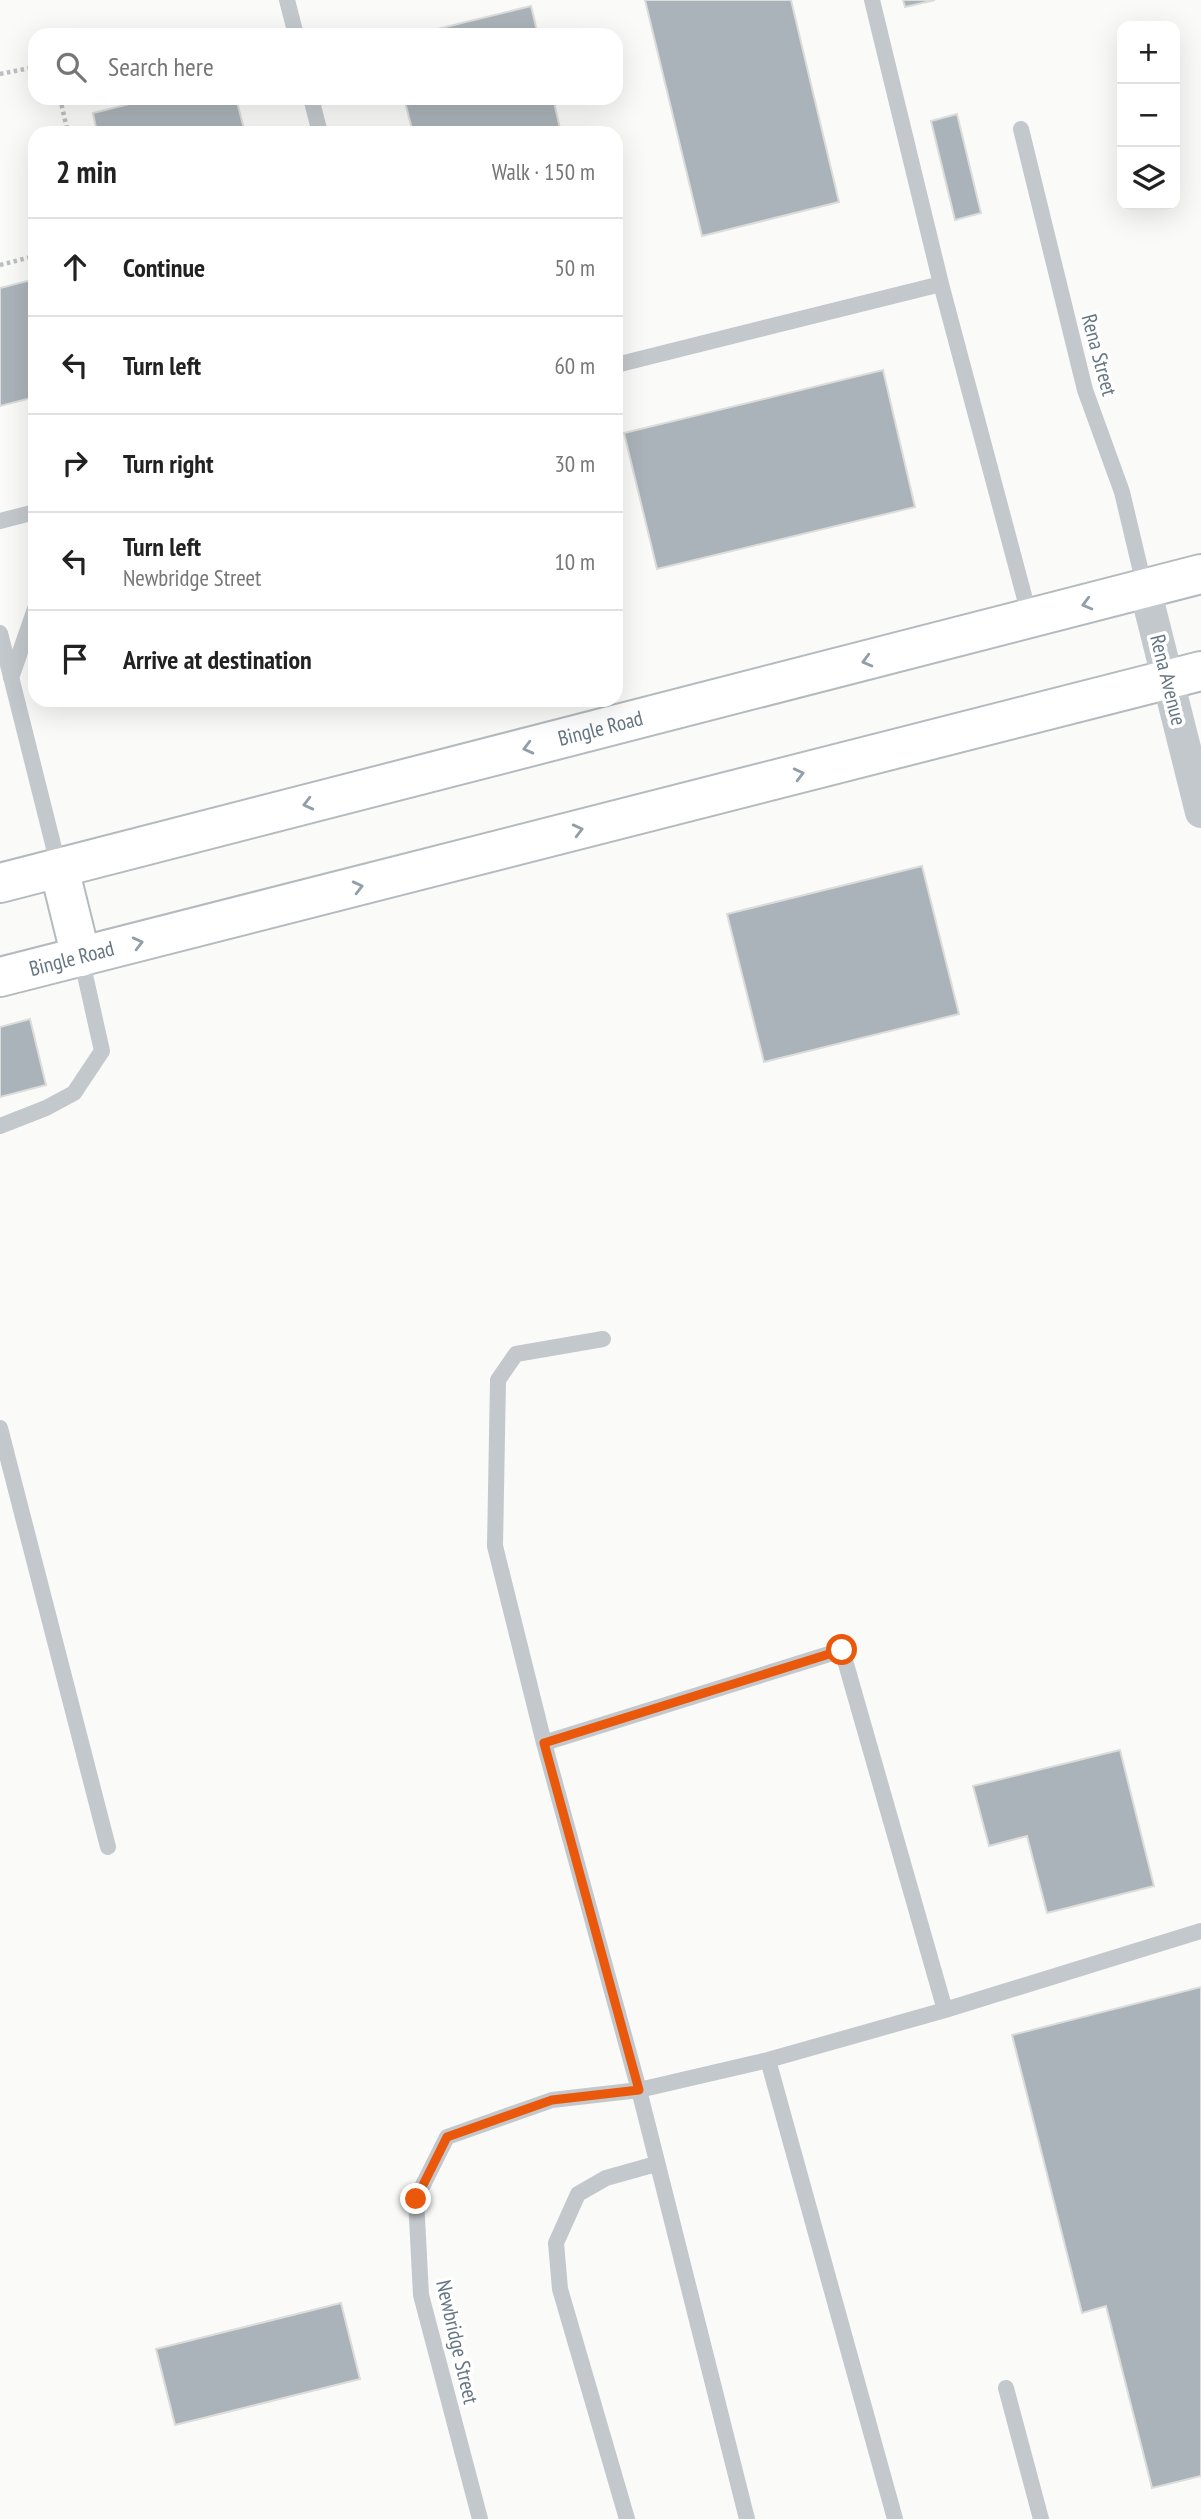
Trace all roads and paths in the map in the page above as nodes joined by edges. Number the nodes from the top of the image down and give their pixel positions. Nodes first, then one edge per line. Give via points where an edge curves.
1 (287, 0) edge
2 (872, 0) edge
3 (294, 28) edge
4 (28, 68) edge
5 (0, 74) edge
6 (62, 105) edge
7 (313, 105) edge
8 (66, 126) edge
9 (318, 126) edge
10 (1021, 129) dead end
11 (28, 258) edge
12 (0, 265) edge
13 (942, 284) junction
14 (623, 363) edge
15 (28, 514) edge
16 (0, 521) edge
17 (1201, 574) edge
18 (1145, 589) junction
19 (1030, 618) junction
20 (28, 629) edge
21 (0, 633) edge
22 (1184, 676) edge
23 (11, 678) junction
24 (1201, 812) edge
25 (59, 868) junction
26 (0, 883) edge
27 (81, 957) junction
28 (0, 977) edge
29 (0, 1126) edge
30 (603, 1339) dead end
31 (0, 1427) edge
32 (544, 1743) junction
33 (108, 1847) dead end
34 (1201, 1931) edge
35 (944, 2010) junction
36 (768, 2060) junction
37 (639, 2090) junction
38 (656, 2164) junction
39 (1006, 2388) dead end
40 (480, 2519) edge
41 (627, 2519) edge
42 (747, 2519) edge
43 (895, 2519) edge
44 (1041, 2519) edge

1 - 3 lane
2 - 13 lane
4 - 5 path
6 - 8 path
7 - 9 lane
10 - 18 lane, Rena Street via 1085,390 1122,492
11 - 12 path
13 - 14 lane
13 - 19 lane
15 - 16 lane
17 - 18 main road, Bingle Road
18 -> 19 main road, Bingle Road
18 - 22 street, Rena Avenue
19 -> 25 main road, Bingle Road
20 - 23 lane
21 - 23 lane
22 - 24 street, Rena Avenue
27 -> 22 main road, Bingle Road
23 - 25 lane
25 - 26 main road, Bingle Road
25 - 27 main road
27 - 28 main road, Bingle Road
27 - 29 lane via 102,1051 74,1093
30 - 32 lane via 516,1353 498,1380 495,1546
31 - 33 lane
32 - 35 lane via 842,1650
32 - 37 lane
34 - 35 lane
35 - 36 lane
36 - 37 lane
36 - 43 lane
37 - 38 lane
37 - 40 lane, Newbridge Street via 552,2100 447,2137 416,2199 421,2295
38 - 41 lane via 606,2178 578,2194 556,2243 560,2289
38 - 42 lane
39 - 44 lane

